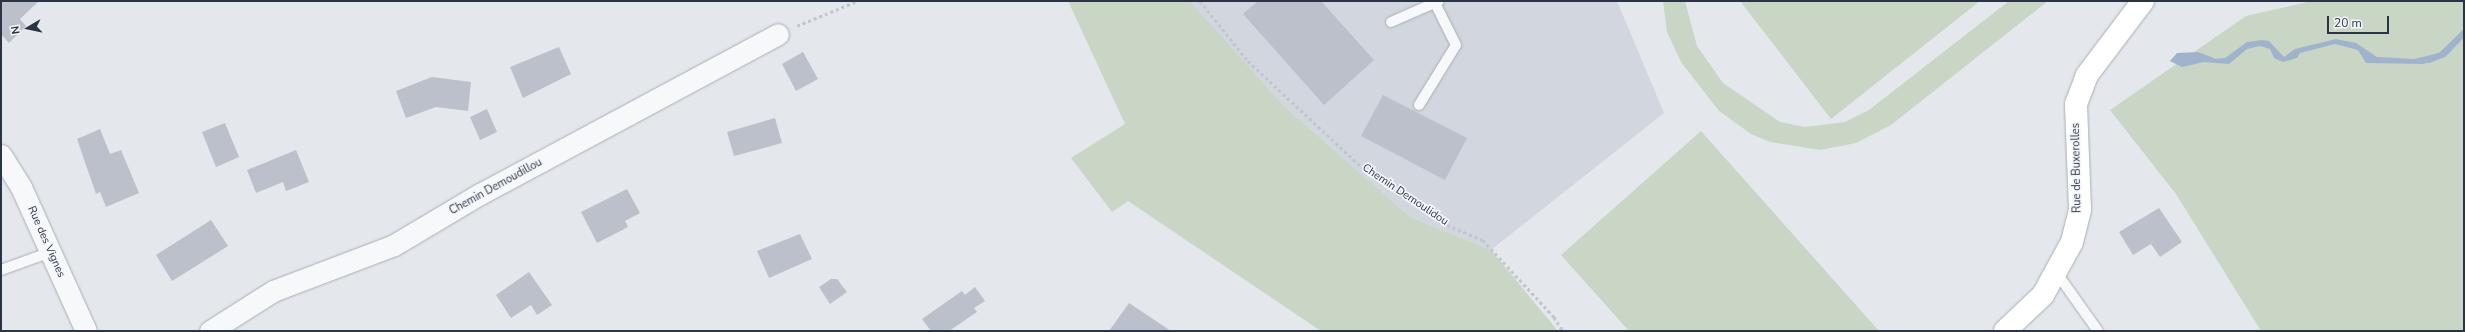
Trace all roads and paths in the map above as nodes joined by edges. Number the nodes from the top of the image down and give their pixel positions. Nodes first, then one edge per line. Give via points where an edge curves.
1 (857, 1) edge
2 (1200, 1) edge
3 (2142, 1) edge
4 (1437, 2) edge
5 (1391, 22) dead end
6 (778, 34) joint
7 (1419, 105) dead end
8 (1, 155) edge
9 (51, 252) junction
10 (1, 270) edge
11 (2056, 272) junction
12 (86, 331) edge
13 (210, 331) edge
14 (1563, 331) edge
15 (2005, 331) edge
16 (2098, 331) edge

1 - 6 path
2 - 14 path, Chemin Demoulidou via 1248,61 1366,171 1447,225 1483,240 1554,317
3 - 11 street, Rue de Buxerolles via 2087,75 2076,104 2080,209 2072,242
4 - 5 lane
4 - 7 lane via 1456,44
6 - 13 street, Chemin Demoudillou via 480,194 394,245 273,291
8 - 9 street, Rue des Vignes via 21,188
9 - 10 lane
9 - 12 street, Rue des Vignes
11 - 15 street, Rue de Buxerolles via 2043,295
11 - 16 lane

